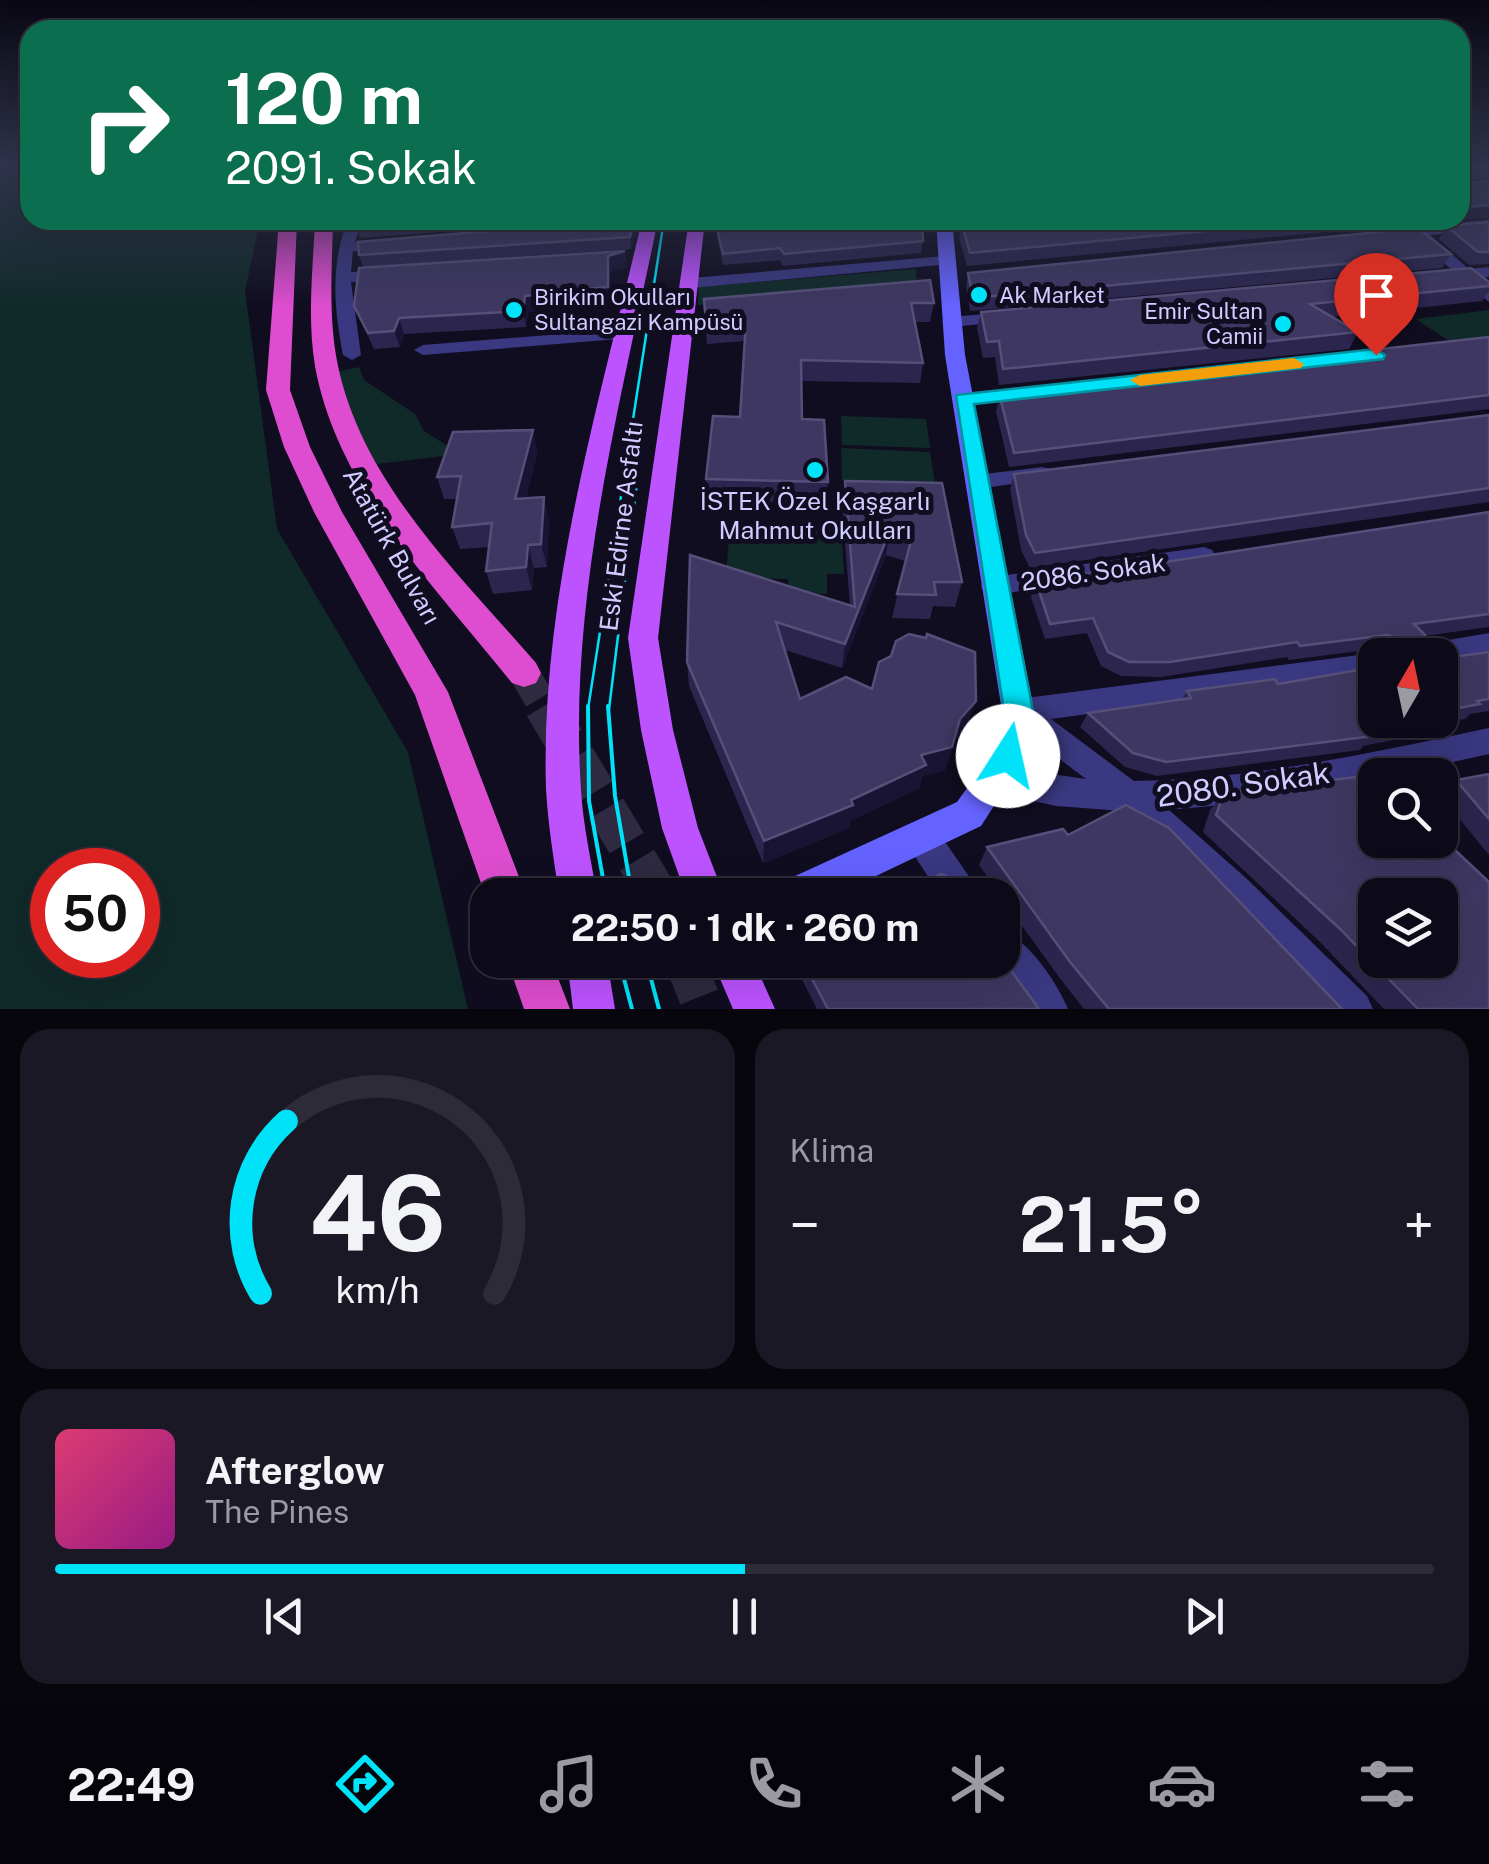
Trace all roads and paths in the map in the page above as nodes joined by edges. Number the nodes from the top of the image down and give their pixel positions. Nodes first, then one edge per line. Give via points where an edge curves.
1 (287, 230) edge
2 (325, 230) edge
3 (352, 230) edge
4 (640, 230) edge
5 (696, 230) edge
6 (951, 230) edge
7 (1394, 230) edge
8 (1413, 230) edge
9 (1376, 235) edge
10 (406, 245) edge
11 (346, 247) junction
12 (1489, 272) edge
13 (405, 273) edge
14 (1464, 275) junction
15 (346, 278) junction
16 (1425, 278) edge
17 (949, 279) junction
18 (691, 284) junction
19 (1489, 298) edge
20 (1030, 315) edge
21 (951, 322) junction
22 (626, 334) junction
23 (423, 350) dead end
24 (352, 355) dead end
25 (1060, 389) edge
26 (963, 399) junction
27 (1055, 472) edge
28 (976, 482) junction
29 (1232, 552) edge
30 (994, 586) junction
31 (1489, 644) edge
32 (1458, 649) edge
33 (1358, 666) edge
34 (524, 673) tunnel mouth
35 (1018, 711) junction
36 (1489, 741) edge
37 (1431, 758) edge
38 (1358, 778) edge
39 (996, 780) junction
40 (1133, 799) junction
41 (921, 838) junction
42 (499, 878) edge
43 (576, 878) edge
44 (699, 878) edge
45 (832, 878) edge
46 (950, 878) edge
47 (1020, 973) edge
48 (536, 978) edge
49 (590, 978) edge
50 (740, 978) edge
51 (547, 1009) edge
52 (594, 1009) edge
53 (754, 1009) edge
54 (1047, 1009) edge
55 (1354, 1009) edge

1 - 42 highway, Atatürk Bulvarı via 278,390 328,512 431,692
2 - 34 highway, Atatürk Bulvarı via 329,378 354,445 407,530
3 - 11 street
4 - 22 main road, Eski Edirne Asfaltı
5 - 18 main road, Eski Edirne Asfaltı
6 - 17 main road
7 - 9 street
8 - 14 street
10 - 11 street
11 - 15 street
12 - 14 street
13 - 15 street
14 - 16 street
14 - 19 street
15 - 24 street
17 - 18 street
17 - 21 main road
18 - 44 main road, Eski Edirne Asfaltı via 697,312 648,577 643,638 657,730
20 - 21 street
21 - 26 main road
22 - 23 street
22 - 43 main road, Eski Edirne Asfaltı via 568,646 563,779
25 - 26 street
26 - 28 main road
27 - 28 street
28 - 30 main road
29 - 30 street, 2086. Sokak
30 - 35 main road
31 - 32 street
33 - 35 street
35 - 39 main road
35 - 40 street
36 - 37 street, 2080. Sokak
38 - 40 street, 2080. Sokak
39 - 40 street, 2080. Sokak via 1038,791
39 - 41 main road via 969,814
40 - 55 street via 1192,846
41 - 45 main road
41 - 46 street
47 - 54 street
48 - 51 highway
49 - 52 main road
50 - 53 main road

